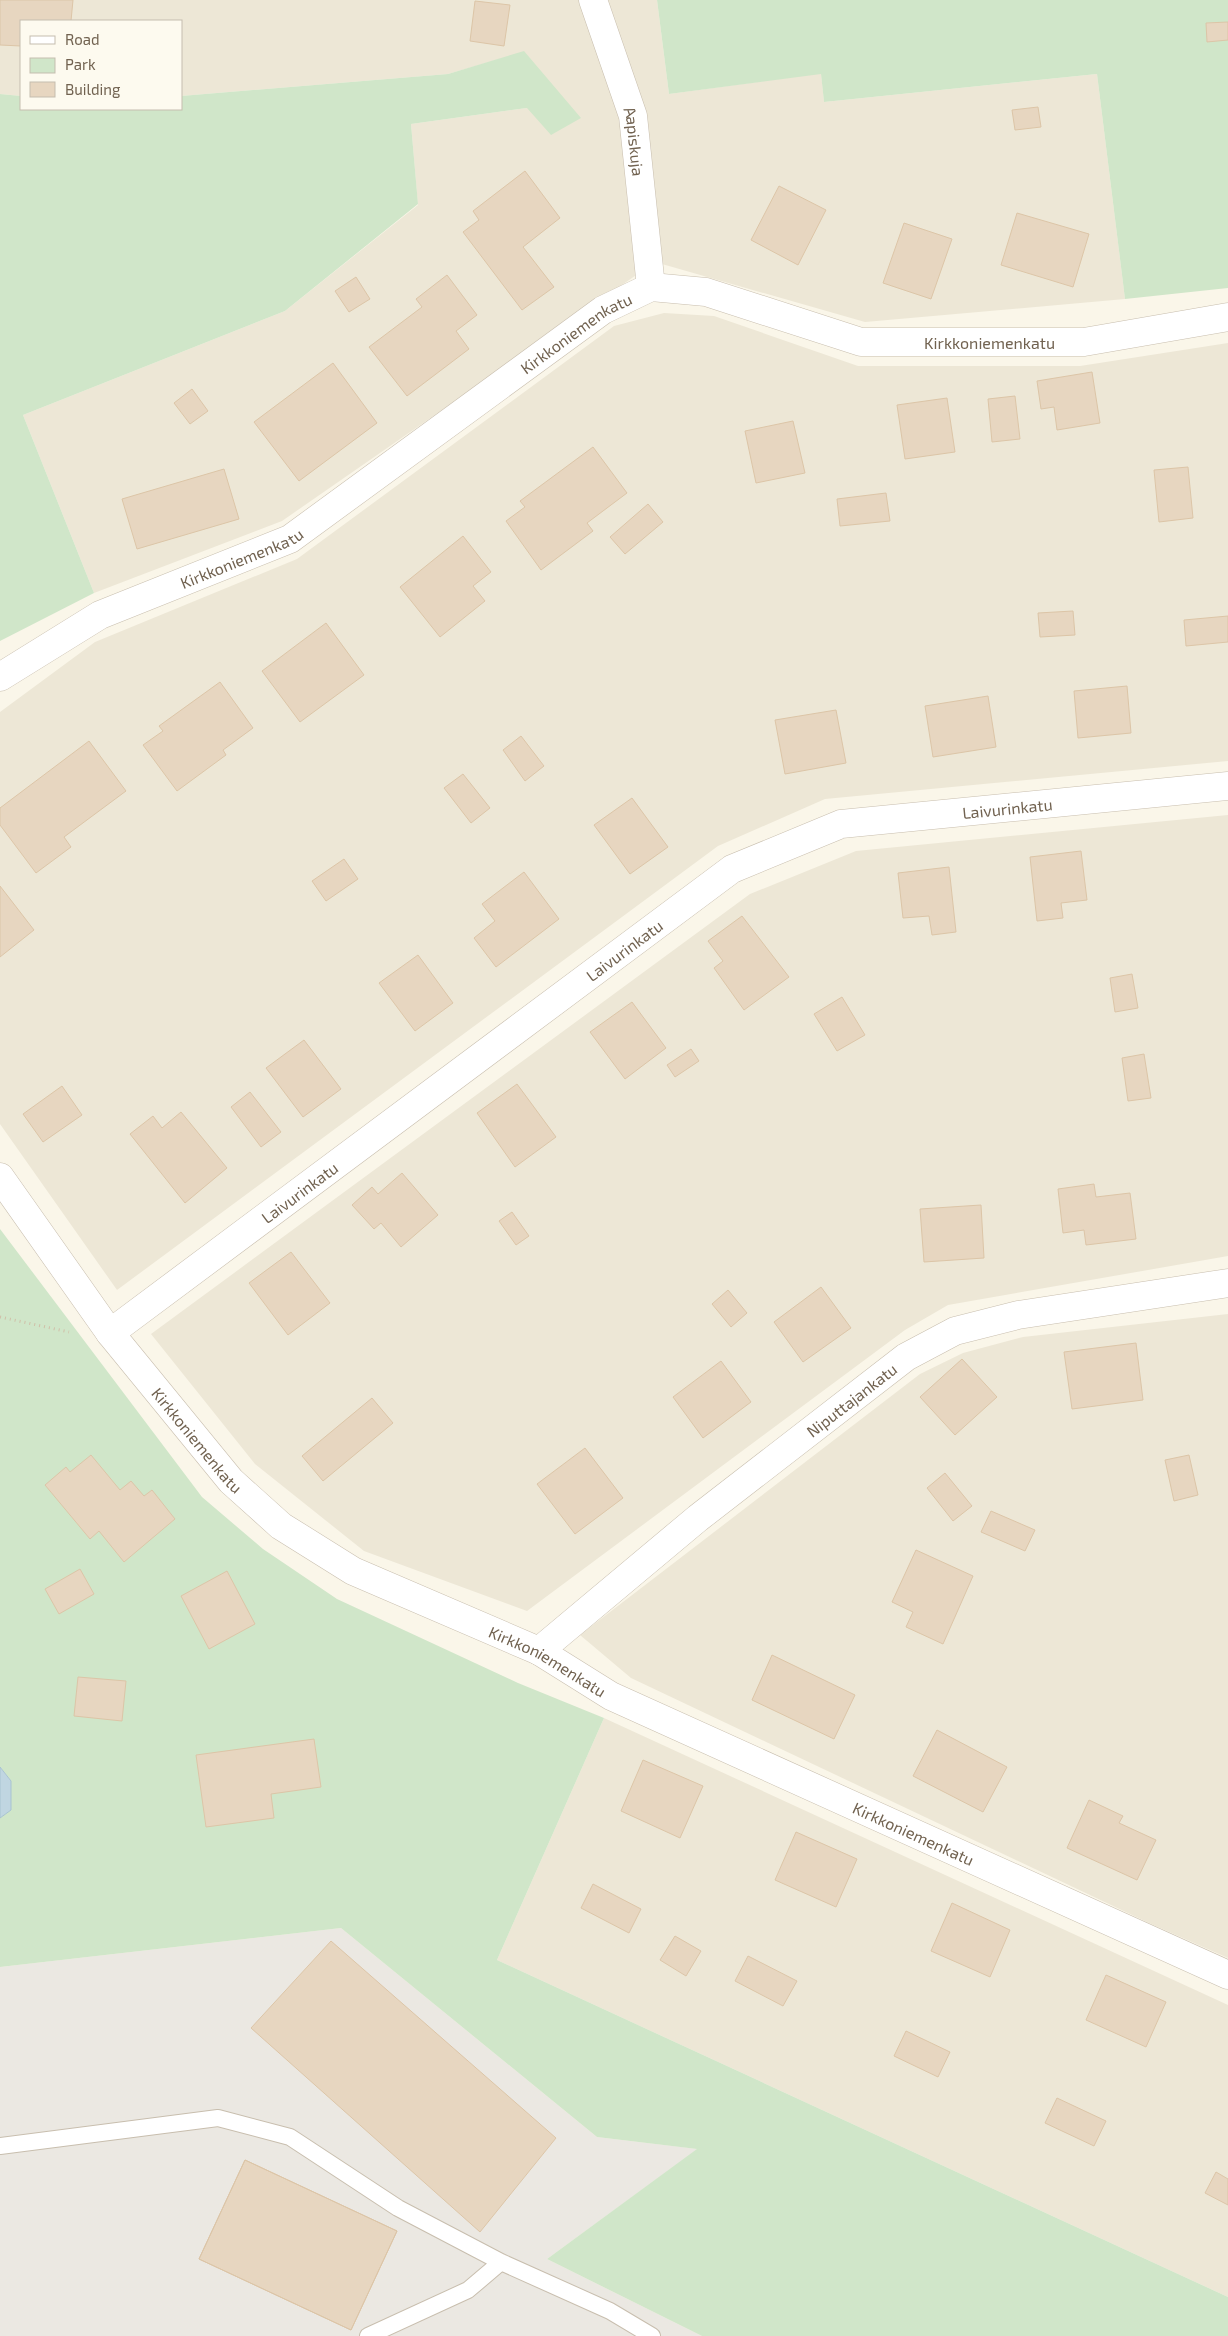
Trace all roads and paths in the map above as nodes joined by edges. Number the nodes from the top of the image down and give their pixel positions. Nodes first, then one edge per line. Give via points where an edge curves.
1 (593, 0) edge
2 (651, 287) junction
3 (1228, 317) edge
4 (0, 677) edge
5 (1228, 786) edge
6 (0, 1176) edge
7 (1228, 1283) edge
8 (0, 1317) edge
9 (110, 1333) junction
10 (539, 1651) junction
11 (1228, 1975) edge
12 (0, 2146) edge
13 (501, 2262) junction
14 (368, 2336) edge
15 (652, 2336) edge

1 - 2 street, Aapiskuja via 633,116
2 - 3 street, Kirkkoniemenkatu via 706,292 861,342 1084,342
2 - 4 street, Kirkkoniemenkatu via 603,310 290,539 100,615
5 - 9 street, Laivurinkatu via 841,824 732,869
6 - 9 street, Kirkkoniemenkatu
7 - 10 street, Niputtajankatu via 1018,1315 954,1331 914,1352 698,1518
8 - 9 path via 63,1332
9 - 10 street, Kirkkoniemenkatu via 231,1481 281,1526 353,1571
10 - 11 street, Kirkkoniemenkatu via 612,1696
12 - 13 lane via 218,2118 290,2138 398,2208
13 - 14 lane via 468,2290
13 - 15 lane via 610,2311

